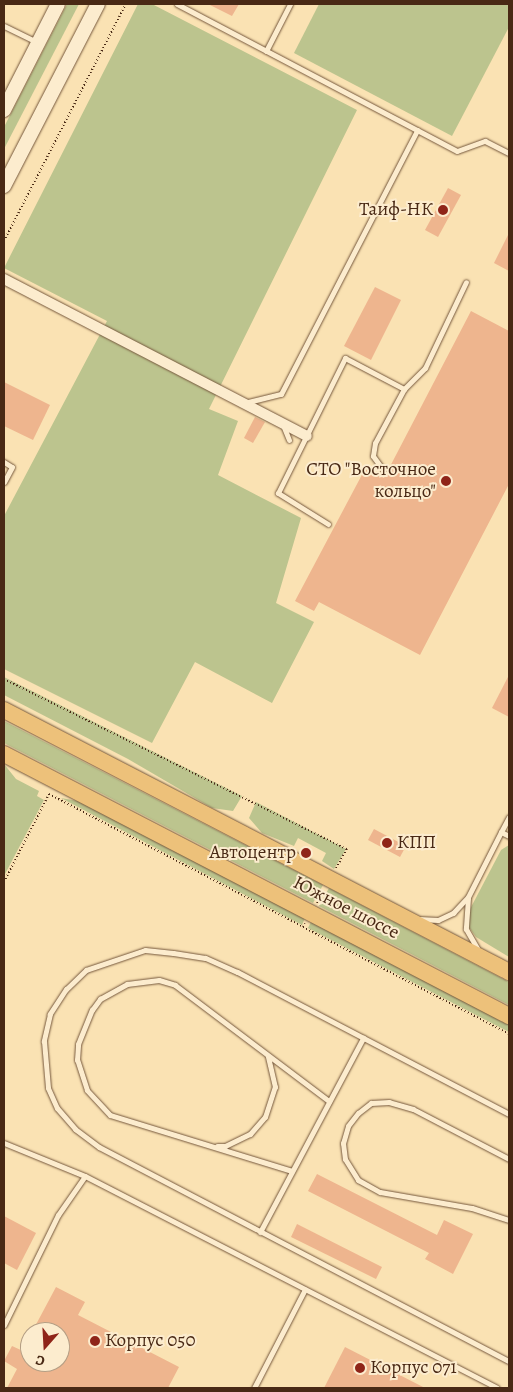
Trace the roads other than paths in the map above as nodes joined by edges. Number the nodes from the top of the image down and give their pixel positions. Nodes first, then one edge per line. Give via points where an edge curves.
1 (58, 4) edge
2 (98, 4) edge
3 (176, 4) edge
4 (290, 4) edge
5 (4, 26) edge
6 (38, 43) junction
7 (266, 51) junction
8 (4, 110) edge
9 (417, 130) junction
10 (509, 153) edge
11 (4, 186) edge
12 (4, 279) edge
13 (466, 282) dead end
14 (404, 389) junction
15 (244, 403) junction
16 (281, 423) junction
17 (307, 436) junction
18 (289, 440) dead end
19 (4, 462) edge
20 (383, 470) dead end
21 (4, 482) edge
22 (328, 524) dead end
23 (4, 710) edge
24 (4, 754) edge
25 (509, 817) edge
26 (502, 832) junction
27 (509, 836) edge
28 (468, 897) junction
29 (400, 915) junction
30 (503, 969) edge
31 (509, 1016) edge
32 (363, 1038) junction
33 (268, 1054) junction
34 (329, 1101) junction
35 (509, 1114) edge
36 (4, 1143) edge
37 (209, 1146) junction
38 (509, 1159) edge
39 (292, 1171) junction
40 (85, 1176) junction
41 (509, 1220) edge
42 (260, 1232) junction
43 (305, 1289) junction
44 (4, 1325) edge
45 (509, 1361) edge
46 (254, 1388) edge
47 (497, 1388) edge

1 - 6 main road
2 - 11 main road
3 - 7 lane
4 - 7 lane
5 - 6 lane
6 - 8 main road
7 - 9 lane
9 - 10 lane via 457,151 485,141
9 - 15 lane via 281,394
12 - 15 street
13 - 14 lane via 425,368
14 - 17 lane via 344,358
14 - 20 lane via 375,443 373,456
15 - 16 street
16 - 17 street
16 - 18 lane
17 - 22 lane via 278,494
19 - 21 lane via 12,467
23 - 29 main road, Южное шоссе
24 - 31 main road, Южное шоссе via 307,920
25 - 26 lane
26 - 27 lane
26 - 28 lane
28 - 29 lane via 453,914 438,920
28 - 30 lane via 465,915 470,941
29 - 30 main road, Южное шоссе
32 - 34 lane
32 - 35 lane
32 - 42 lane via 205,958 145,950 86,970 66,989 50,1014 44,1040 48,1088 57,1108 75,1129 140,1170
33 - 34 lane
33 - 37 lane via 275,1086 266,1117 259,1127 238,1141 225,1146
33 - 37 lane via 190,994 159,980 127,984 100,999 92,1010 78,1044 77,1060 80,1075 96,1103 110,1115
34 - 39 lane
36 - 40 lane
37 - 39 lane
38 - 41 lane via 413,1109 389,1102 371,1103 358,1113 348,1126 343,1143 345,1159 358,1180 380,1192 472,1208
39 - 42 lane
40 - 43 lane
40 - 44 lane via 58,1215
42 - 45 lane
43 - 46 lane
43 - 47 lane

